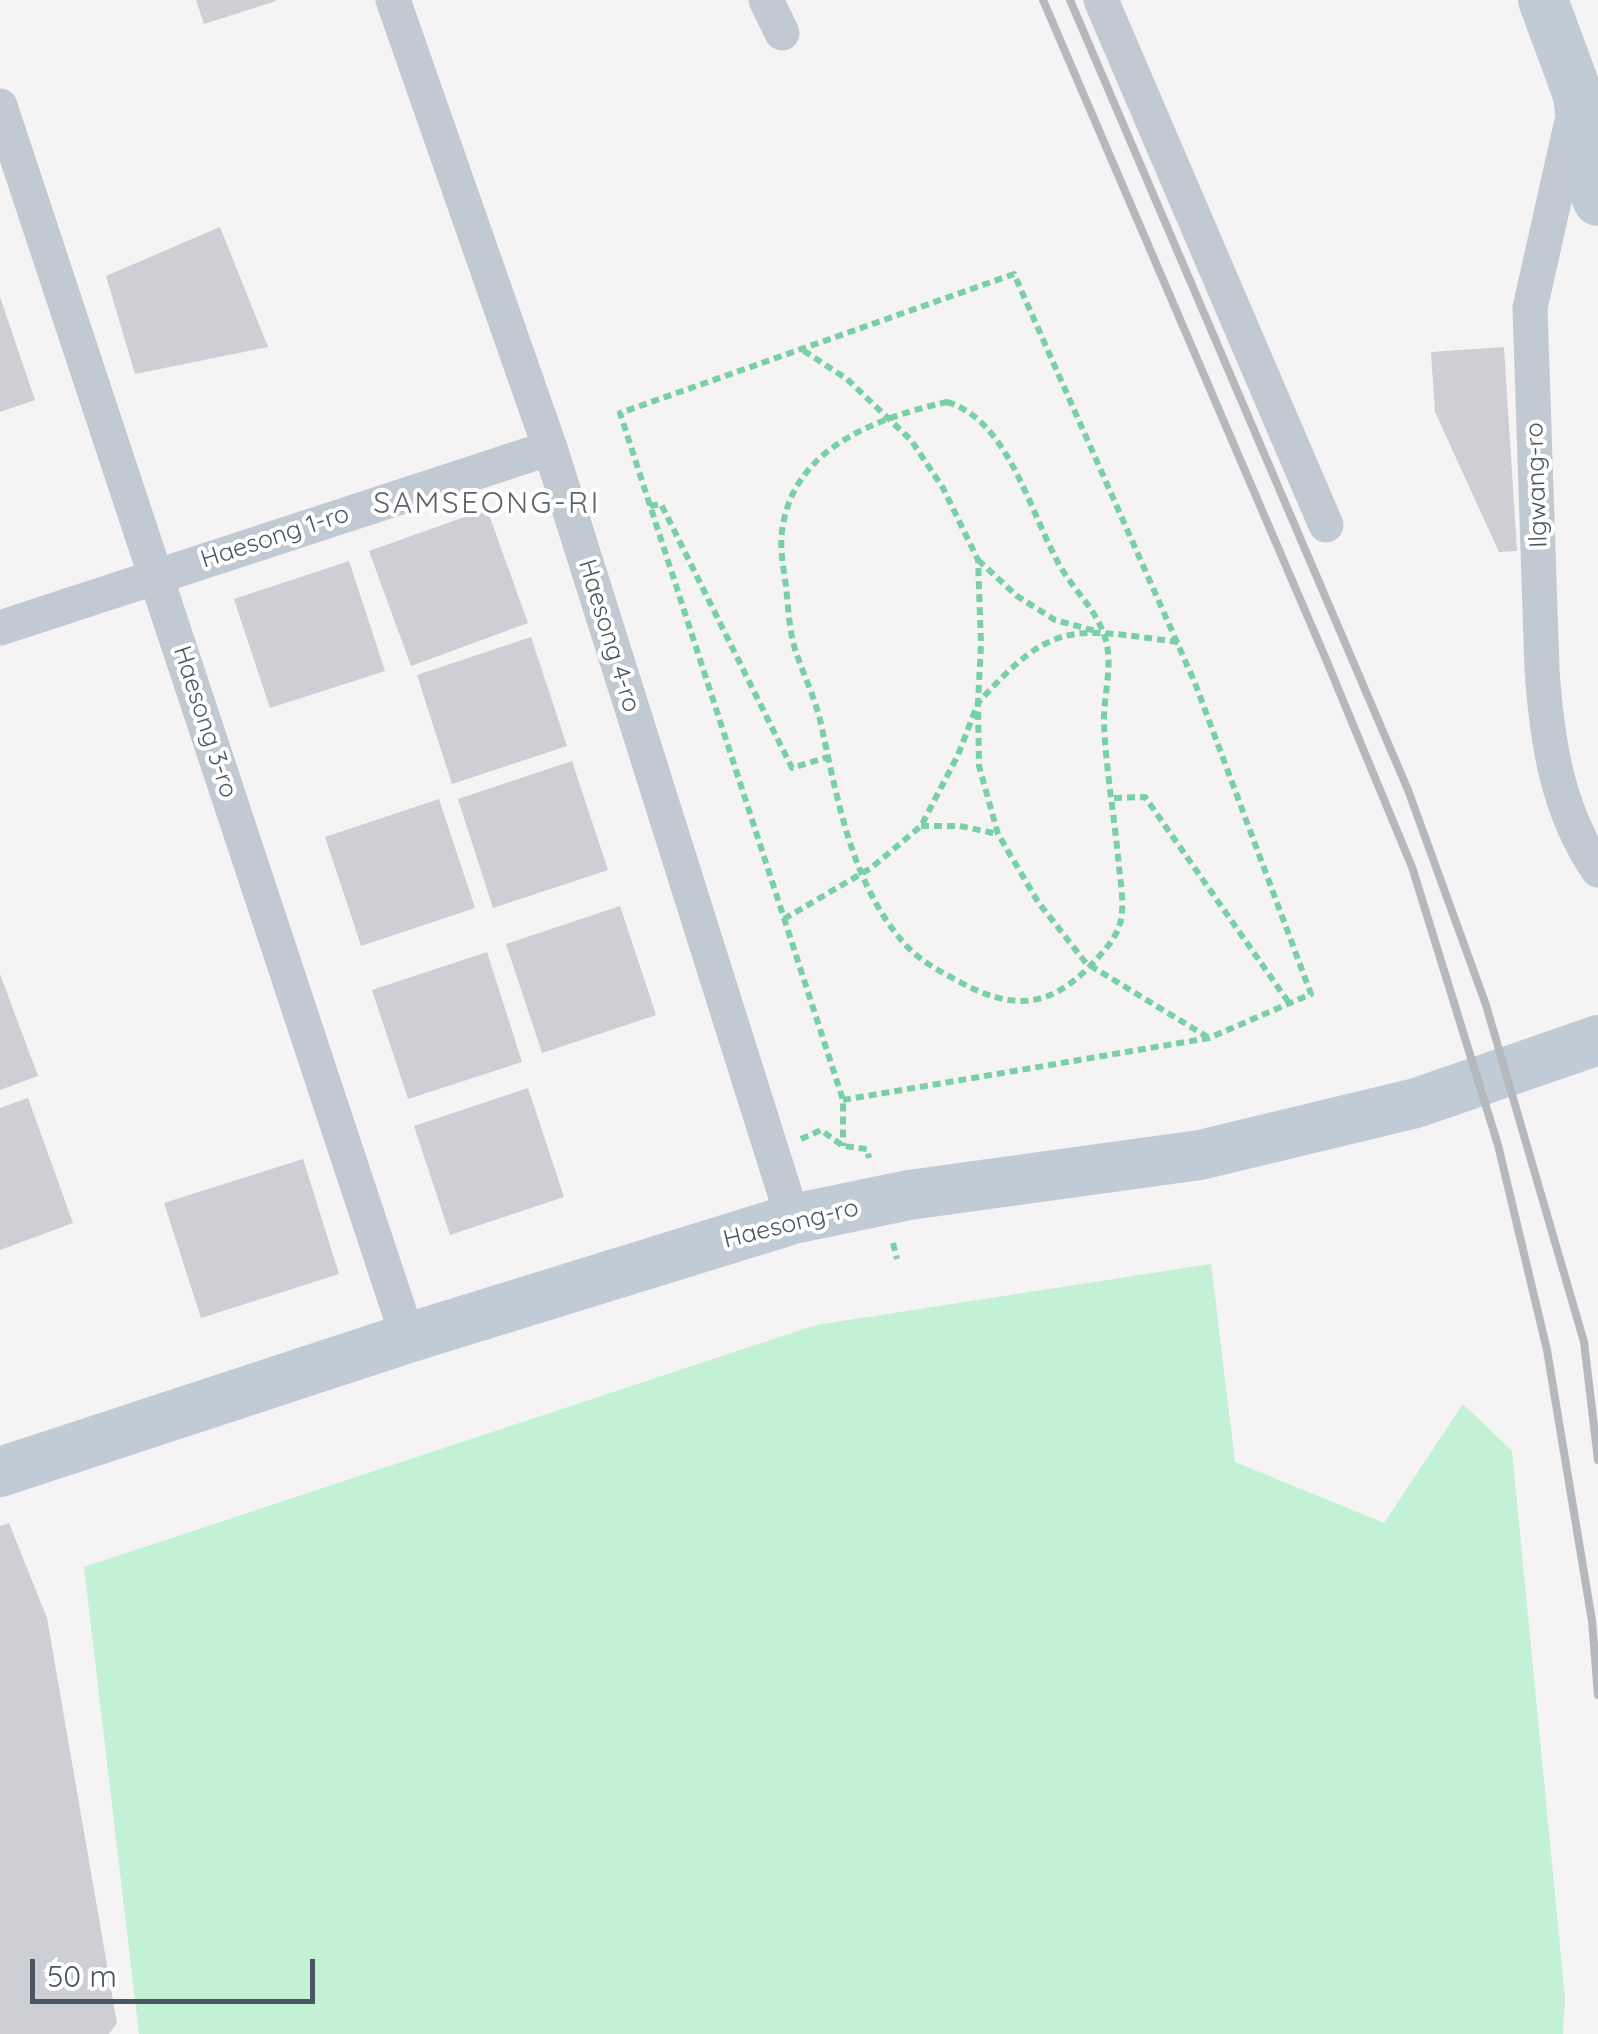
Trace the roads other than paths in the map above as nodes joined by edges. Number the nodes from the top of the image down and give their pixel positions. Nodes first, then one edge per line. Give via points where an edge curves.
1 (393, 0) edge
2 (766, 0) edge
3 (1102, 0) edge
4 (1543, 0) edge
5 (782, 32) dead end
6 (0, 106) edge
7 (1588, 108) edge
8 (1598, 201) edge
9 (550, 448) junction
10 (1326, 526) dead end
11 (157, 576) junction
12 (0, 628) edge
13 (1598, 870) edge
14 (1598, 1040) edge
15 (794, 1219) junction
16 (408, 1338) junction
17 (0, 1472) edge

1 - 9 street, Haesong 4-ro
2 - 5 street
3 - 10 street
4 - 7 street
6 - 11 street, Haesong 3-ro
7 - 8 street via 1587,175
7 - 13 street, Ilgwang-ro via 1530,308 1546,730 1571,820
9 - 11 street, Haesong 1-ro
9 - 15 street, Haesong 4-ro
11 - 12 street, Haesong 1-ro
11 - 16 street, Haesong 3-ro
14 - 15 street, Haesong-ro via 1416,1103 1200,1155 910,1195
15 - 16 street, Haesong-ro
16 - 17 street, Haesong-ro

